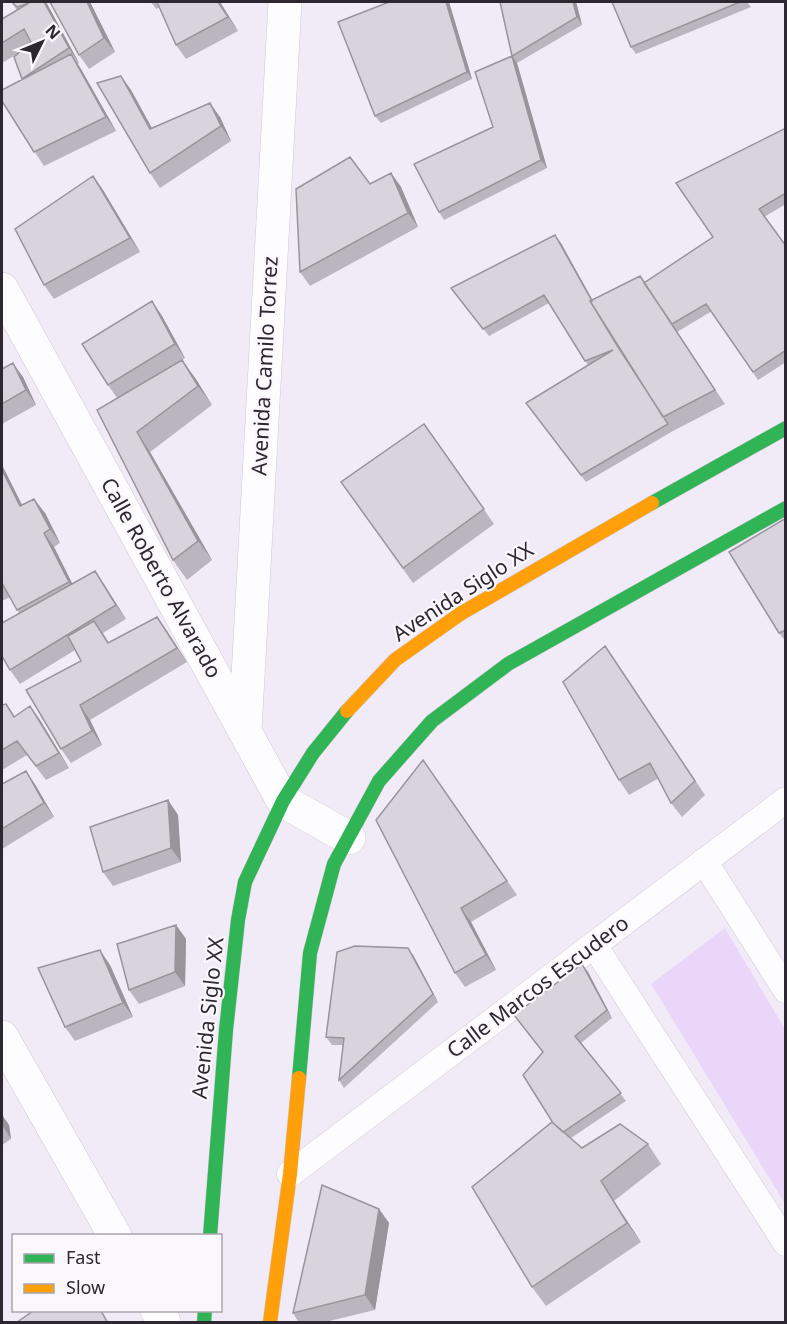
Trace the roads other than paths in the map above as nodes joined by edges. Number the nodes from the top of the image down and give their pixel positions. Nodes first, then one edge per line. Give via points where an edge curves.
1 (285, 2) edge
2 (2, 289) edge
3 (786, 428) edge
4 (786, 508) edge
5 (245, 731) junction
6 (786, 800) edge
7 (283, 801) junction
8 (349, 838) junction
9 (704, 861) junction
10 (594, 945) junction
11 (786, 990) edge
12 (2, 1037) edge
13 (290, 1174) junction
14 (113, 1234) edge
15 (210, 1234) edge
16 (786, 1243) edge
17 (270, 1323) edge

1 - 5 street, Avenida Camilo Torrez
2 - 5 street, Calle Roberto Alvarado
3 - 7 highway, Avenida Siglo XX via 523,576 395,660 313,753
4 - 8 highway via 508,664 432,721 379,782
5 - 7 street, Calle Roberto Alvarado
6 - 9 lane, Calle Marcos Escudero
7 - 8 street
7 - 15 highway, Avenida Siglo XX via 245,882 238,920
8 - 13 highway via 334,864 310,953
9 - 10 lane, Calle Marcos Escudero
9 - 11 lane
10 - 13 lane, Calle Marcos Escudero
10 - 16 lane
12 - 14 street
13 - 17 highway

